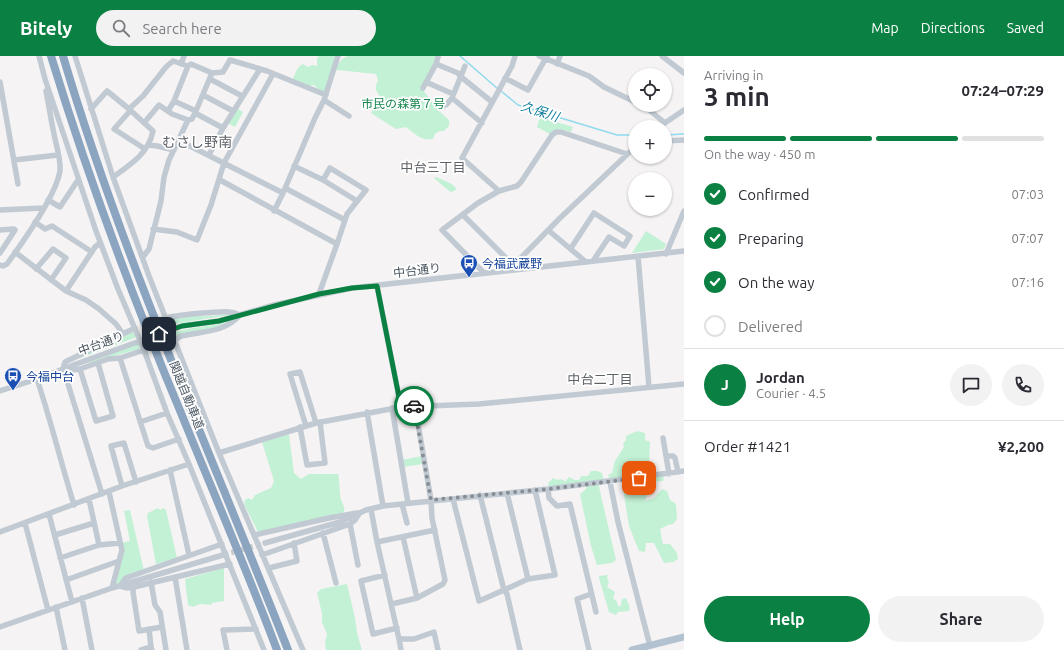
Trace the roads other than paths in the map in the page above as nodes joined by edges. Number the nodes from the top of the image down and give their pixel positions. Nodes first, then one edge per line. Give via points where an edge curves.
1 (39, 56) edge
2 (51, 56) edge
3 (63, 56) edge
4 (75, 56) edge
5 (184, 56) edge
6 (338, 56) edge
7 (515, 56) edge
8 (539, 56) edge
9 (560, 56) edge
10 (662, 56) edge
11 (674, 56) edge
12 (438, 57) edge
13 (546, 57) edge
14 (669, 62) junction
15 (181, 64) junction
16 (436, 64) junction
17 (557, 64) junction
18 (188, 66) junction
19 (464, 66) dead end
20 (260, 68) junction
21 (212, 73) junction
22 (684, 73) edge
23 (273, 74) junction
24 (460, 76) junction
25 (505, 78) junction
26 (210, 79) junction
27 (46, 81) junction
28 (0, 82) edge
29 (426, 82) junction
30 (422, 88) dead end
31 (203, 95) junction
32 (242, 96) junction
33 (452, 96) junction
34 (325, 98) junction
35 (628, 99) edge
36 (174, 101) junction
37 (492, 102) junction
38 (440, 108) dead end
39 (91, 109) junction
40 (129, 110) junction
41 (684, 110) edge
42 (168, 111) junction
43 (233, 111) junction
44 (195, 112) junction
45 (651, 112) edge
46 (349, 116) dead end
47 (188, 120) junction
48 (661, 120) edge
49 (669, 120) edge
50 (144, 123) junction
51 (482, 123) junction
52 (223, 128) junction
53 (178, 140) junction
54 (684, 140) edge
55 (672, 141) edge
56 (147, 147) junction
57 (174, 150) junction
58 (627, 154) joint
59 (209, 155) junction
60 (58, 156) junction
61 (14, 160) junction
62 (224, 163) junction
63 (294, 166) junction
64 (113, 177) junction
65 (78, 180) junction
66 (220, 180) junction
67 (323, 180) junction
68 (18, 184) dead end
69 (284, 190) junction
70 (499, 191) junction
71 (48, 200) junction
72 (357, 201) junction
73 (43, 208) junction
74 (0, 210) edge
75 (274, 211) junction
76 (684, 211) edge
77 (463, 215) junction
78 (345, 220) junction
79 (35, 222) junction
80 (153, 229) junction
81 (0, 230) edge
82 (548, 230) junction
83 (100, 243) junction
84 (337, 244) junction
85 (571, 248) junction
86 (684, 251) edge
87 (15, 252) junction
88 (92, 252) junction
89 (0, 253) edge
90 (666, 254) junction
91 (638, 256) junction
92 (143, 258) junction
93 (593, 261) junction
94 (586, 262) junction
95 (0, 265) edge
96 (514, 267) junction
97 (36, 268) junction
98 (484, 273) junction
99 (51, 280) junction
100 (377, 286) junction
101 (66, 291) junction
102 (319, 294) junction
103 (240, 315) junction
104 (166, 318) junction
105 (135, 328) junction
106 (123, 334) junction
107 (175, 340) junction
108 (144, 350) junction
109 (120, 358) junction
110 (98, 363) junction
111 (78, 366) junction
112 (63, 370) junction
113 (37, 379) junction
114 (684, 384) edge
115 (649, 387) junction
116 (0, 391) edge
117 (415, 406) junction
118 (401, 407) junction
119 (392, 408) junction
120 (367, 412) junction
121 (167, 413) junction
122 (140, 422) junction
123 (318, 422) junction
124 (303, 427) junction
125 (663, 438) dead end
126 (179, 440) junction
127 (219, 453) junction
128 (666, 456) junction
129 (189, 464) junction
130 (170, 470) junction
131 (681, 472) edge
132 (669, 474) junction
133 (136, 482) junction
134 (610, 482) junction
135 (122, 486) junction
136 (548, 489) junction
137 (535, 490) junction
138 (109, 492) junction
139 (507, 493) junction
140 (102, 494) junction
141 (480, 495) junction
142 (453, 499) junction
143 (89, 500) junction
144 (431, 500) junction
145 (405, 503) junction
146 (74, 505) junction
147 (383, 506) junction
148 (371, 509) junction
149 (359, 513) junction
150 (49, 514) junction
151 (25, 523) junction
152 (94, 523) junction
153 (407, 523) dead end
154 (350, 524) junction
155 (435, 530) junction
156 (0, 532) edge
157 (323, 533) junction
158 (55, 535) junction
159 (254, 535) junction
160 (402, 537) junction
161 (377, 542) junction
162 (120, 543) junction
163 (265, 543) tunnel mouth
164 (294, 543) junction
165 (222, 544) junction
166 (99, 545) junction
167 (189, 555) junction
168 (223, 555) tunnel mouth
169 (262, 555) junction
170 (60, 558) junction
171 (119, 561) junction
172 (230, 564) junction
173 (358, 565) dead end
174 (269, 568) junction
175 (385, 575) junction
176 (175, 577) junction
177 (528, 579) junction
178 (66, 580) junction
179 (151, 582) junction
180 (336, 583) dead end
181 (120, 586) junction
182 (134, 587) junction
183 (112, 588) junction
184 (504, 590) junction
185 (591, 594) junction
186 (82, 598) junction
187 (417, 598) junction
188 (72, 602) junction
189 (392, 604) junction
190 (56, 607) junction
191 (48, 610) junction
192 (596, 612) dead end
193 (0, 627) edge
194 (162, 627) junction
195 (397, 628) junction
196 (256, 629) junction
197 (149, 630) junction
198 (684, 637) edge
199 (399, 639) junction
200 (651, 647) edge
201 (152, 649) edge
202 (65, 650) edge
203 (92, 650) edge
204 (141, 650) edge
205 (166, 650) edge
206 (187, 650) edge
207 (227, 650) edge
208 (264, 650) edge
209 (276, 650) edge
210 (288, 650) edge
211 (303, 650) edge
212 (401, 650) edge
213 (438, 650) edge
214 (520, 650) edge
215 (589, 650) edge
216 (632, 650) edge

1 - 27 street
2 - 209 highway, 関越自動車道 via 71,122 126,275
3 - 210 highway, 関越自動車道 via 109,198 137,273
4 - 39 street
5 - 15 street
6 - 34 street
7 - 25 street
8 - 13 street
9 - 17 street
10 - 14 street
11 - 14 street
12 - 16 street
13 - 17 street
13 - 25 street via 528,90
14 - 22 street
15 - 18 street
15 - 40 street via 173,61 166,67
16 - 24 street
16 - 29 street
17 - 35 street via 589,76
18 - 21 street via 191,64
18 - 36 street
19 - 24 street
20 - 21 street via 230,60 223,72
20 - 23 street
20 - 32 street
21 - 26 street
23 - 34 street
23 - 62 street
24 - 33 street
24 - 37 street
25 - 37 street
26 - 31 street
26 - 32 street
27 - 60 street
27 - 65 street
28 - 61 street
29 - 30 street
29 - 33 street
31 - 43 street
31 - 44 street
32 - 43 street
33 - 38 street via 447,104
33 - 51 street
34 - 46 street
34 - 63 street
36 - 42 street
36 - 44 street
37 - 51 street
39 - 40 street via 107,91
39 - 64 street
40 - 50 street
40 - 56 street via 114,129
41 - 49 street
42 - 47 street
42 - 50 street via 158,105
43 - 52 street
44 - 47 street via 192,119
44 - 52 street
45 - 48 street
47 - 53 street
50 - 56 street via 154,132
51 - 70 street via 462,158
52 - 59 street
53 - 57 street
53 - 59 street
54 - 55 street
56 - 57 street via 157,146
56 - 64 street via 136,161
57 - 80 street via 164,177 161,201
58 - 70 street via 556,132 521,182 517,186
58 - 82 street
59 - 62 street
60 - 61 street
60 - 71 street via 60,172
61 - 68 street
62 - 66 street
62 - 69 street
63 - 67 street
63 - 69 street
64 - 92 street
65 - 71 street via 60,207
65 - 83 street
66 - 75 street
66 - 80 street via 197,240 177,232
67 - 72 street
67 - 72 street via 330,168 366,190
69 - 75 street
69 - 78 street
70 - 77 street
71 - 73 street
72 - 78 street
73 - 74 street
73 - 79 street
75 - 84 street
76 - 90 street
77 - 96 street
77 - 98 street via 442,230
78 - 84 street
79 - 87 street
79 - 88 street via 45,229 52,226
80 - 92 street via 149,249
81 - 89 street via 15,230
82 - 85 street
82 - 96 street
83 - 88 street
83 - 105 street
84 - 102 street
85 - 93 street via 594,213 630,236 624,246 609,237
85 - 94 street
86 - 90 street, 中台通り
87 - 95 street via 5,265
87 - 97 street
88 - 101 street
90 - 91 street, 中台通り
91 - 93 street, 中台通り
91 - 115 street
92 - 104 street
93 - 94 street, 中台通り
94 - 96 street, 中台通り
96 - 98 street, 中台通り
97 - 99 street
97 - 99 street via 52,249 66,258
98 - 100 street, 中台通り
99 - 101 street
100 - 102 street, 中台通り
100 - 118 street
101 - 106 street via 95,306 116,324
102 - 103 street, 中台通り
103 - 104 street via 221,311
103 - 107 street via 231,324 222,328 185,335
103 - 111 street, 中台通り via 182,326
104 - 107 street
105 - 106 street
105 - 108 street
106 - 112 street via 65,362
107 - 127 street
108 - 109 street
108 - 121 street
109 - 110 street
109 - 122 street
110 - 111 street
110 - 111 street via 113,416 96,421
111 - 112 street, 中台通り
112 - 113 street, 中台通り
112 - 140 street
113 - 116 street, 中台通り
113 - 146 street
114 - 115 street
115 - 117 street via 479,404
117 - 118 street
117 - 144 street
118 - 119 street
119 - 120 street
119 - 145 street
120 - 123 street
120 - 147 street
121 - 122 street
121 - 126 street
122 - 126 street via 148,446 152,448
123 - 124 street
123 - 124 street via 325,463 306,465
123 - 124 street via 300,372 290,374
124 - 127 street
125 - 128 street
126 - 129 street
127 - 159 street
128 - 131 street via 675,458
128 - 132 street
129 - 130 street
129 - 165 street
130 - 133 street
130 - 167 street
131 - 132 street
132 - 134 street
133 - 135 street
133 - 135 street via 124,443 111,446
134 - 136 street
134 - 200 street
135 - 138 street
136 - 137 street
136 - 185 street via 549,498 557,506 570,504
137 - 139 street
137 - 177 street via 554,575
138 - 140 street
138 - 162 street
139 - 141 street
139 - 177 street
140 - 143 street
141 - 142 street
141 - 184 street
142 - 144 street
142 - 184 street via 479,601
143 - 146 street
143 - 152 street
144 - 145 street
144 - 155 street
145 - 147 street
145 - 153 street
146 - 150 street
147 - 148 street
148 - 149 street
148 - 161 street
149 - 154 street
149 - 159 street
149 - 163 street via 340,522
150 - 151 street
150 - 158 street
151 - 156 street
151 - 191 street
152 - 158 street
152 - 166 street
154 - 157 street
154 - 173 street
155 - 160 street
155 - 187 street via 445,582
157 - 164 street
157 - 180 street
158 - 170 street
159 - 169 street
160 - 161 street
160 - 187 street
161 - 175 street
162 - 166 street
162 - 171 street via 122,550
164 - 169 street
164 - 174 street via 297,561
165 - 167 street
165 - 172 street
166 - 170 street
167 - 181 street via 126,578
168 - 181 street
169 - 174 street
170 - 178 street
171 - 178 street
171 - 183 street
172 - 176 street
172 - 196 street
174 - 211 street
175 - 189 street
175 - 195 street via 361,581 373,634
176 - 179 street
176 - 206 street
177 - 184 street
178 - 188 street
179 - 182 street
179 - 194 street
181 - 182 street
181 - 183 street
182 - 197 street via 139,631
183 - 186 street
184 - 214 street
185 - 192 street
185 - 215 street via 577,598
186 - 188 street
186 - 203 street
187 - 189 street
188 - 190 street
189 - 195 street
190 - 191 street
190 - 202 street
191 - 193 street
194 - 197 street
194 - 205 street
195 - 199 street
196 - 207 street via 223,630
196 - 208 street
197 - 201 street
198 - 200 main road
199 - 212 street
199 - 213 street via 414,639 434,632
200 - 216 main road
201 - 204 street

